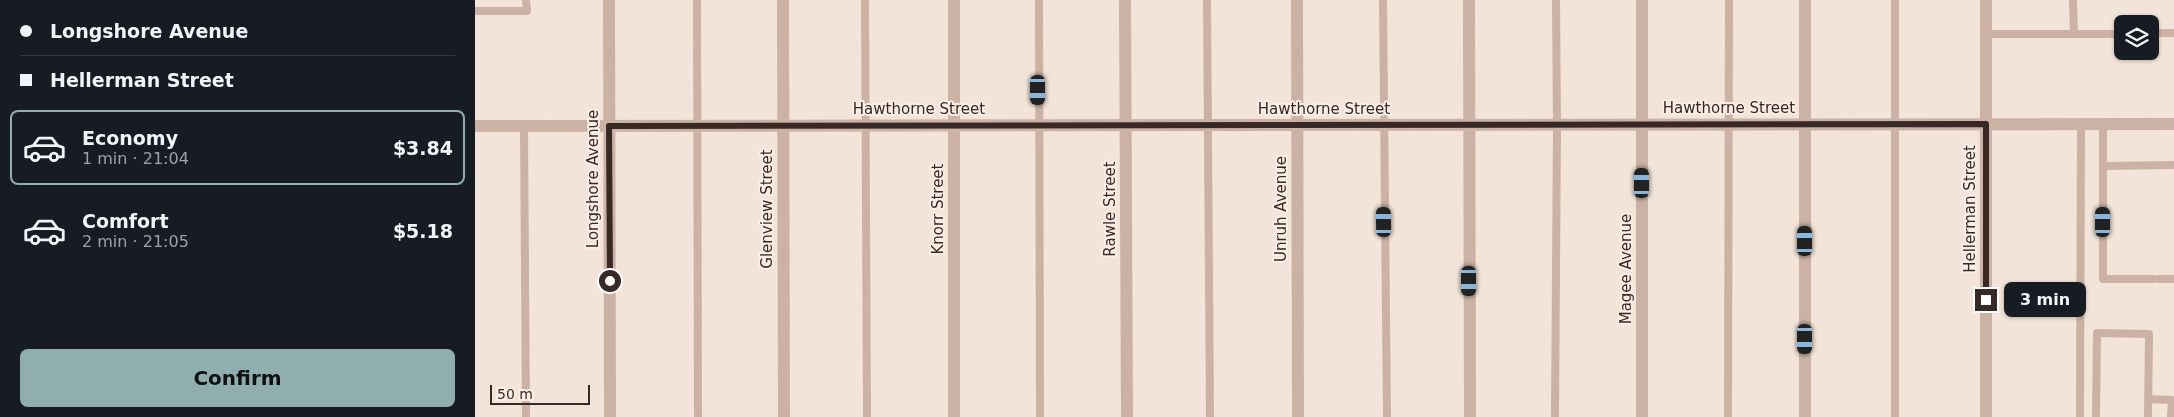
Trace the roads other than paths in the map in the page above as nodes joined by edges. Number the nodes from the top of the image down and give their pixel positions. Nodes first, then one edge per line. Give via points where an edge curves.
1 (527, 0) edge
2 (609, 0) edge
3 (697, 0) edge
4 (783, 0) edge
5 (865, 0) edge
6 (954, 0) edge
7 (1039, 0) edge
8 (1125, 0) edge
9 (1207, 0) edge
10 (1297, 0) edge
11 (1383, 0) edge
12 (1469, 0) edge
13 (1556, 0) edge
14 (1642, 0) edge
15 (1729, 0) edge
16 (1805, 0) edge
17 (1895, 0) edge
18 (1986, 0) edge
19 (2073, 0) edge
20 (475, 11) edge
21 (2159, 33) edge
22 (2174, 33) edge
23 (1986, 34) junction
24 (2073, 34) junction
25 (2114, 34) edge
26 (1642, 124) junction
27 (1730, 124) junction
28 (1805, 124) junction
29 (1895, 124) junction
30 (1986, 124) junction
31 (2081, 124) junction
32 (2103, 124) junction
33 (2174, 124) edge
34 (1038, 125) junction
35 (1125, 125) junction
36 (1207, 125) junction
37 (1297, 125) junction
38 (1383, 125) junction
39 (1469, 125) junction
40 (1557, 125) junction
41 (475, 126) edge
42 (523, 126) junction
43 (609, 126) junction
44 (696, 126) junction
45 (783, 126) junction
46 (865, 126) junction
47 (954, 126) junction
48 (2174, 165) edge
49 (2103, 166) junction
50 (2174, 279) edge
51 (2148, 400) junction
52 (526, 417) edge
53 (610, 417) edge
54 (698, 417) edge
55 (784, 417) edge
56 (867, 417) edge
57 (954, 417) edge
58 (1040, 417) edge
59 (1127, 417) edge
60 (1210, 417) edge
61 (1298, 417) edge
62 (1387, 417) edge
63 (1470, 417) edge
64 (1555, 417) edge
65 (1642, 417) edge
66 (1728, 417) edge
67 (1805, 417) edge
68 (1895, 417) edge
69 (1986, 417) edge
70 (2080, 417) edge
71 (2096, 417) edge
72 (2148, 417) edge
73 (2171, 417) edge

1 - 20 lane via 527,11
2 - 43 street, Longshore Avenue
3 - 44 lane
4 - 45 street, Glenview Street
5 - 46 lane
6 - 47 street, Knorr Street
7 - 34 lane
8 - 35 street, Rawle Street
9 - 36 lane
10 - 37 street, Unruh Avenue
11 - 38 lane
12 - 39 street
13 - 40 lane
14 - 26 street, Magee Avenue
15 - 27 lane
16 - 28 street
17 - 29 lane
18 - 23 street, Hellerman Street
19 - 24 lane
21 - 22 lane
23 - 24 lane
23 - 30 street, Hellerman Street
24 - 25 lane
26 - 27 street, Hawthorne Street
26 - 40 street, Hawthorne Street
26 - 65 street, Magee Avenue
27 - 28 street, Hawthorne Street
27 - 66 lane
28 - 29 street, Hawthorne Street
28 - 67 street
29 - 30 street, Hawthorne Street
29 - 68 lane
30 - 31 street, Hawthorne Street
30 - 69 street, Hellerman Street
31 - 32 street, Hawthorne Street
31 - 70 lane
32 - 33 street, Hawthorne Street
32 - 49 lane
34 - 35 street, Hawthorne Street
34 - 47 street, Hawthorne Street
34 - 58 lane
35 - 36 street, Hawthorne Street
35 - 59 street, Rawle Street
36 - 37 street, Hawthorne Street
36 - 60 lane
37 - 38 street, Hawthorne Street
37 - 61 street, Unruh Avenue
38 - 39 street, Hawthorne Street
38 - 62 lane
39 - 40 street, Hawthorne Street
39 - 63 street
40 - 64 lane
41 - 42 street, Hawthorne Street
42 - 43 street, Hawthorne Street
42 - 52 lane
43 - 44 street, Hawthorne Street
43 - 53 street, Longshore Avenue
44 - 45 street, Hawthorne Street
44 - 54 lane
45 - 46 street, Hawthorne Street
45 - 55 street, Glenview Street
46 - 47 street, Hawthorne Street
46 - 56 lane
47 - 57 street, Knorr Street
48 - 49 lane
49 - 50 lane via 2103,279
51 - 71 lane via 2149,334 2097,333
51 - 72 lane
51 - 73 lane via 2171,400

